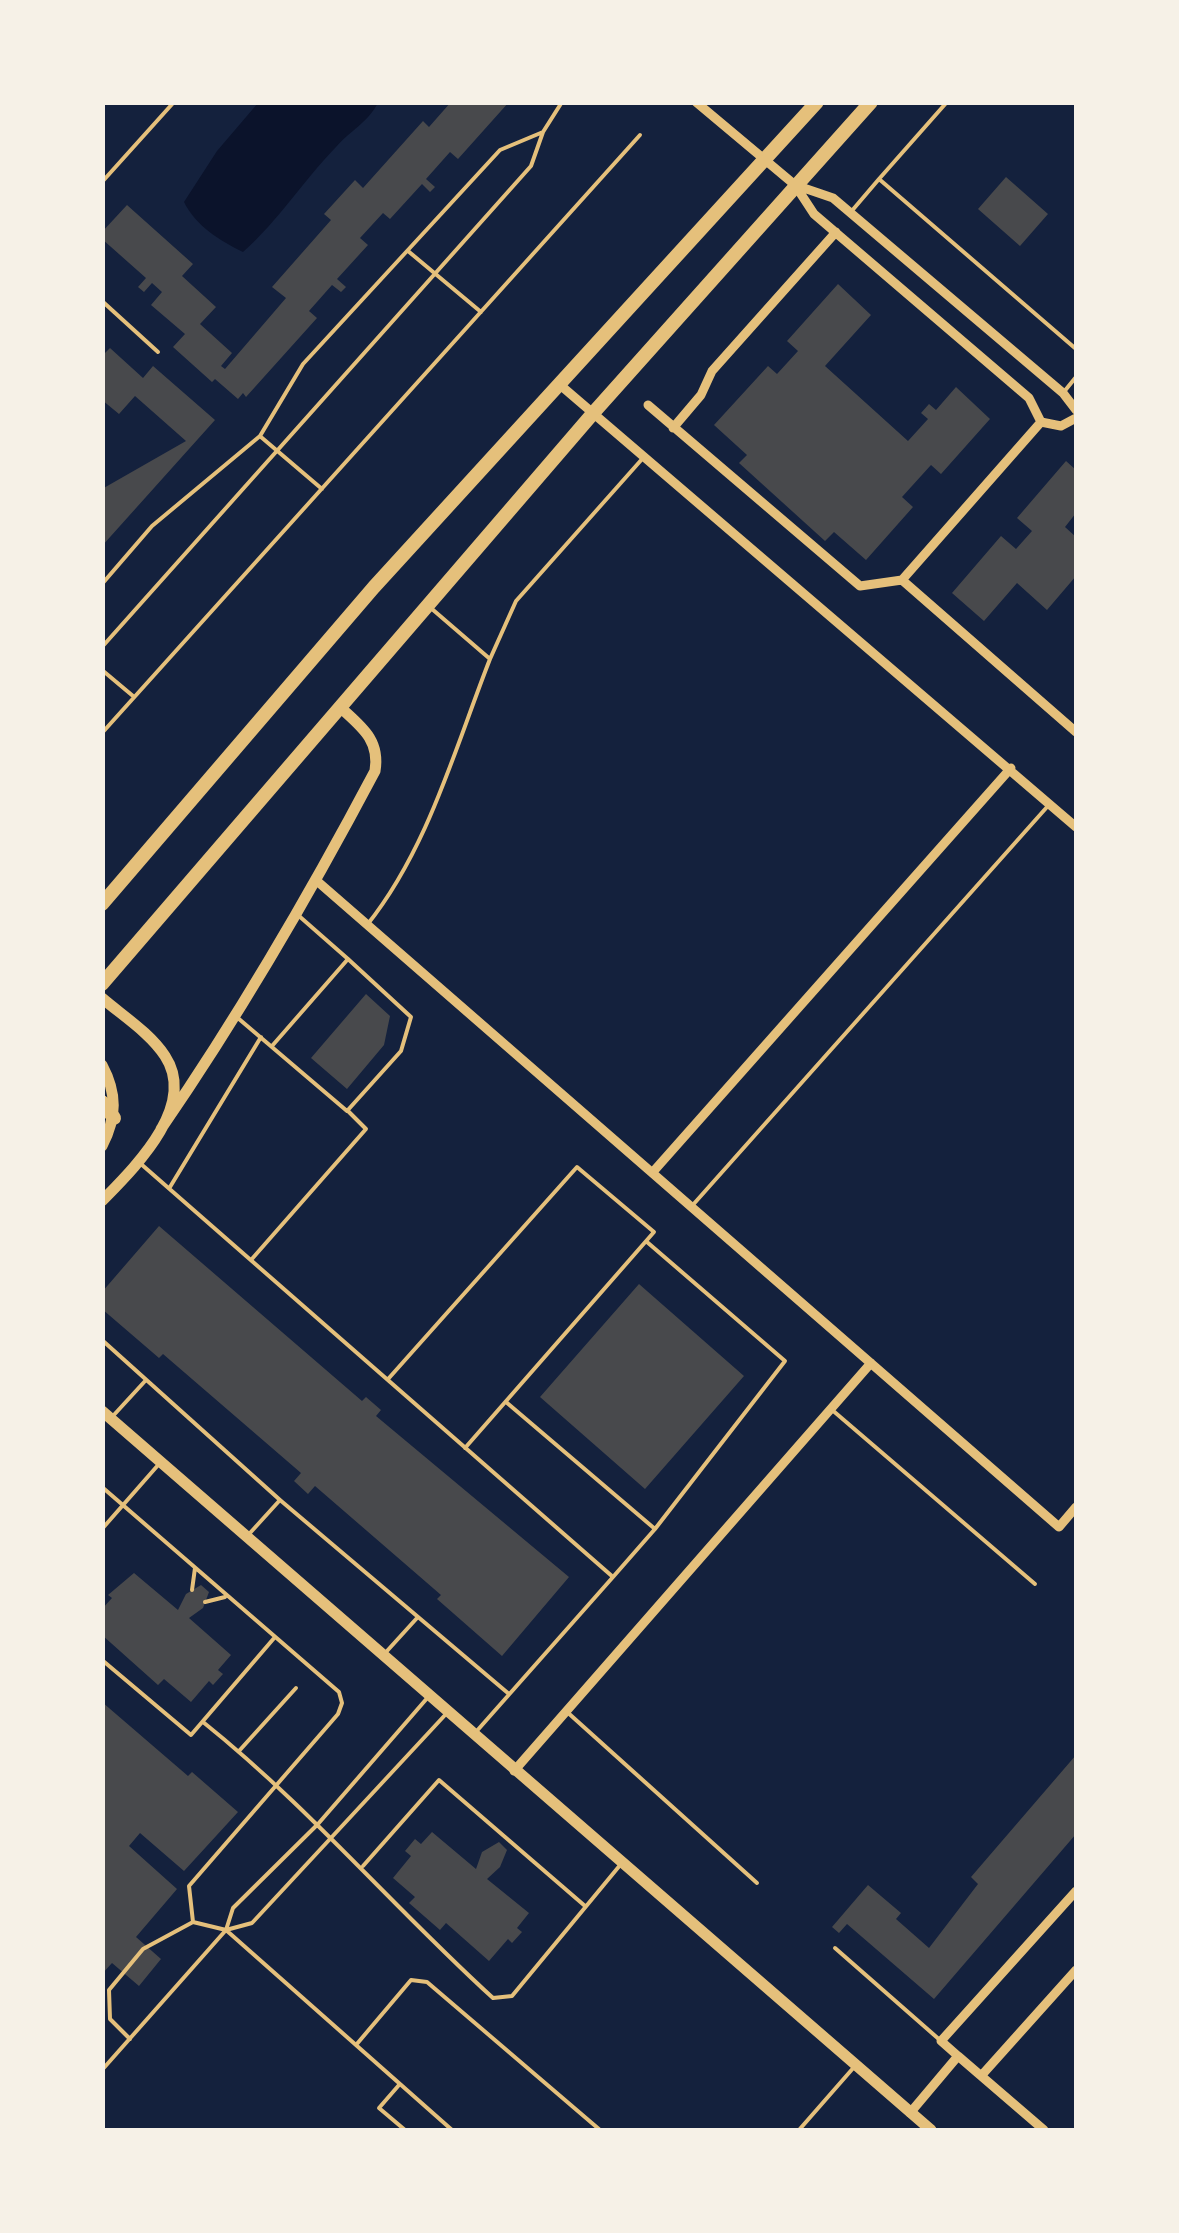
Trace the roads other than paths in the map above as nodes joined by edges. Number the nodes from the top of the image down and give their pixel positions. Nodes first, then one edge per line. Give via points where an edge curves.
1 (174, 102) edge
2 (562, 102) edge
3 (696, 102) edge
4 (816, 102) edge
5 (871, 102) edge
6 (947, 102) edge
7 (543, 132) junction
8 (640, 135) dead end
9 (766, 160) junction
10 (879, 180) junction
11 (102, 182) edge
12 (795, 186) junction
13 (850, 213) junction
14 (836, 232) junction
15 (408, 250) junction
16 (435, 273) junction
17 (102, 300) edge
18 (481, 312) junction
19 (1076, 349) edge
20 (158, 352) dead end
21 (1076, 378) edge
22 (559, 384) junction
23 (1063, 392) junction
24 (648, 405) dead end
25 (1076, 410) edge
26 (595, 411) junction
27 (1076, 418) edge
28 (1041, 422) junction
29 (672, 428) junction
30 (260, 436) junction
31 (277, 451) junction
32 (646, 455) junction
33 (322, 489) junction
34 (902, 580) junction
35 (102, 584) edge
36 (428, 606) junction
37 (102, 648) edge
38 (490, 659) junction
39 (102, 670) edge
40 (134, 698) junction
41 (342, 709) junction
42 (1076, 732) edge
43 (102, 733) edge
44 (1011, 768) junction
45 (1050, 803) junction
46 (1076, 827) edge
47 (317, 881) junction
48 (102, 904) edge
49 (296, 914) junction
50 (367, 924) junction
51 (348, 960) junction
52 (102, 984) edge
53 (102, 998) edge
54 (236, 1016) junction
55 (261, 1038) junction
56 (272, 1046) junction
57 (102, 1065) edge
58 (102, 1102) edge
59 (348, 1111) junction
60 (114, 1118) junction
61 (162, 1129) junction
62 (102, 1146) edge
63 (138, 1161) junction
64 (652, 1173) junction
65 (169, 1188) junction
66 (102, 1201) edge
67 (691, 1208) junction
68 (648, 1242) junction
69 (251, 1260) junction
70 (102, 1340) edge
71 (871, 1363) junction
72 (146, 1380) junction
73 (388, 1380) junction
74 (506, 1402) junction
75 (831, 1409) junction
76 (107, 1415) edge
77 (465, 1448) junction
78 (161, 1462) junction
79 (102, 1487) edge
80 (280, 1500) junction
81 (123, 1505) junction
82 (1076, 1507) edge
83 (655, 1528) junction
84 (102, 1529) edge
85 (246, 1538) junction
86 (195, 1568) junction
87 (613, 1577) junction
88 (1035, 1584) dead end
89 (192, 1590) dead end
90 (228, 1596) junction
91 (206, 1602) dead end
92 (417, 1618) junction
93 (275, 1637) junction
94 (383, 1656) junction
95 (102, 1660) edge
96 (296, 1688) dead end
97 (509, 1694) junction
98 (429, 1696) junction
99 (448, 1712) junction
100 (566, 1712) junction
101 (203, 1722) junction
102 (474, 1734) junction
103 (240, 1751) junction
104 (514, 1771) junction
105 (276, 1785) junction
106 (318, 1824) junction
107 (334, 1840) junction
108 (621, 1864) junction
109 (362, 1866) junction
110 (757, 1883) dead end
111 (1076, 1891) edge
112 (585, 1906) junction
113 (193, 1922) junction
114 (226, 1930) junction
115 (835, 1948) dead end
116 (1076, 1970) edge
117 (102, 2019) edge
118 (110, 2020) junction
119 (130, 2039) junction
120 (941, 2041) junction
121 (356, 2045) junction
122 (958, 2056) junction
123 (855, 2066) junction
124 (102, 2070) edge
125 (982, 2076) junction
126 (400, 2084) junction
127 (910, 2113) junction
128 (444, 2123) junction
129 (405, 2130) edge
130 (437, 2130) edge
131 (452, 2130) edge
132 (600, 2130) edge
133 (799, 2130) edge
134 (931, 2130) edge
135 (1044, 2130) edge

1 - 11 lane
2 - 7 lane
3 - 9 street
4 - 9 main road
5 - 12 main road
6 - 10 lane
7 - 15 lane via 500,150
7 - 16 lane via 531,166
8 - 18 lane
9 - 12 street
9 - 22 main road
10 - 13 lane
10 - 19 lane
12 - 13 street via 833,198
12 - 14 street
12 - 26 main road
13 - 23 street
14 - 28 street via 1028,398
14 - 29 street via 712,372
15 - 16 lane
15 - 30 lane via 304,364
16 - 18 lane
16 - 31 lane
17 - 20 lane
18 - 33 lane
21 - 23 lane
22 - 26 street
22 - 48 main road
23 - 25 street
24 - 29 street
26 - 32 street
26 - 36 main road
27 - 28 street via 1061,426
28 - 34 street
29 - 34 street via 860,586
30 - 31 lane
30 - 35 lane via 152,526
31 - 33 lane
31 - 37 lane
32 - 38 lane via 516,601
32 - 44 street
33 - 40 lane
34 - 42 street
36 - 38 lane
36 - 41 main road
38 - 50 lane via 428,821
39 - 40 lane
40 - 43 lane
41 - 47 street via 378,752
41 - 52 main road
44 - 45 street
44 - 64 street
45 - 46 street
45 - 67 lane
47 - 49 street
47 - 50 street
49 - 51 lane
49 - 54 street
50 - 64 street
51 - 56 lane
51 - 59 lane via 412,1017 401,1051
53 - 61 street via 146,1034 173,1072
54 - 55 lane
54 - 61 street
55 - 56 lane
55 - 65 lane
56 - 59 lane
57 - 60 street via 111,1082
58 - 60 main road
59 - 69 lane via 366,1129
60 - 62 street
61 - 63 street
63 - 65 lane
63 - 66 street
64 - 67 street
65 - 69 lane
67 - 71 street
68 - 73 lane via 654,1232 576,1167
68 - 74 lane
68 - 83 lane via 785,1361
69 - 73 lane
70 - 72 lane
71 - 75 street
71 - 82 street via 1059,1527
72 - 76 lane
72 - 80 lane
73 - 77 lane
74 - 77 lane
74 - 83 lane
75 - 88 lane
75 - 100 street
76 - 78 street
77 - 87 lane
78 - 81 lane
78 - 85 street
79 - 81 lane
80 - 85 lane
80 - 92 lane
81 - 84 lane
81 - 86 lane
83 - 87 lane
85 - 94 street
86 - 89 lane
86 - 90 lane
87 - 97 lane
90 - 91 lane
90 - 93 lane
92 - 94 lane
92 - 97 lane
93 - 101 lane
93 - 105 lane via 338,1692 342,1703
94 - 98 street
95 - 101 lane via 191,1735
96 - 103 lane
97 - 102 lane
98 - 99 street
98 - 106 lane
99 - 102 street
99 - 107 lane
100 - 104 street
100 - 110 lane
101 - 103 lane
102 - 104 street
103 - 105 lane
104 - 108 street
105 - 106 lane
105 - 113 lane via 189,1886
106 - 107 lane
106 - 114 lane via 233,1908
107 - 109 lane
107 - 114 lane via 252,1923
108 - 112 lane
108 - 123 street
109 - 112 lane via 439,1780
109 - 112 lane via 400,1914 502,2001
111 - 120 street
113 - 114 lane
113 - 118 lane via 143,1949 121,1972 109,1990
114 - 119 lane
114 - 121 lane
115 - 120 lane
116 - 125 street
117 - 118 lane
118 - 119 lane
119 - 124 lane
120 - 122 street
121 - 126 lane
121 - 132 lane via 411,1980 426,1982
122 - 125 street
122 - 127 street
123 - 127 street
123 - 133 lane
125 - 135 street
126 - 128 lane
126 - 129 lane via 378,2108
127 - 134 street
128 - 130 lane
128 - 131 lane

